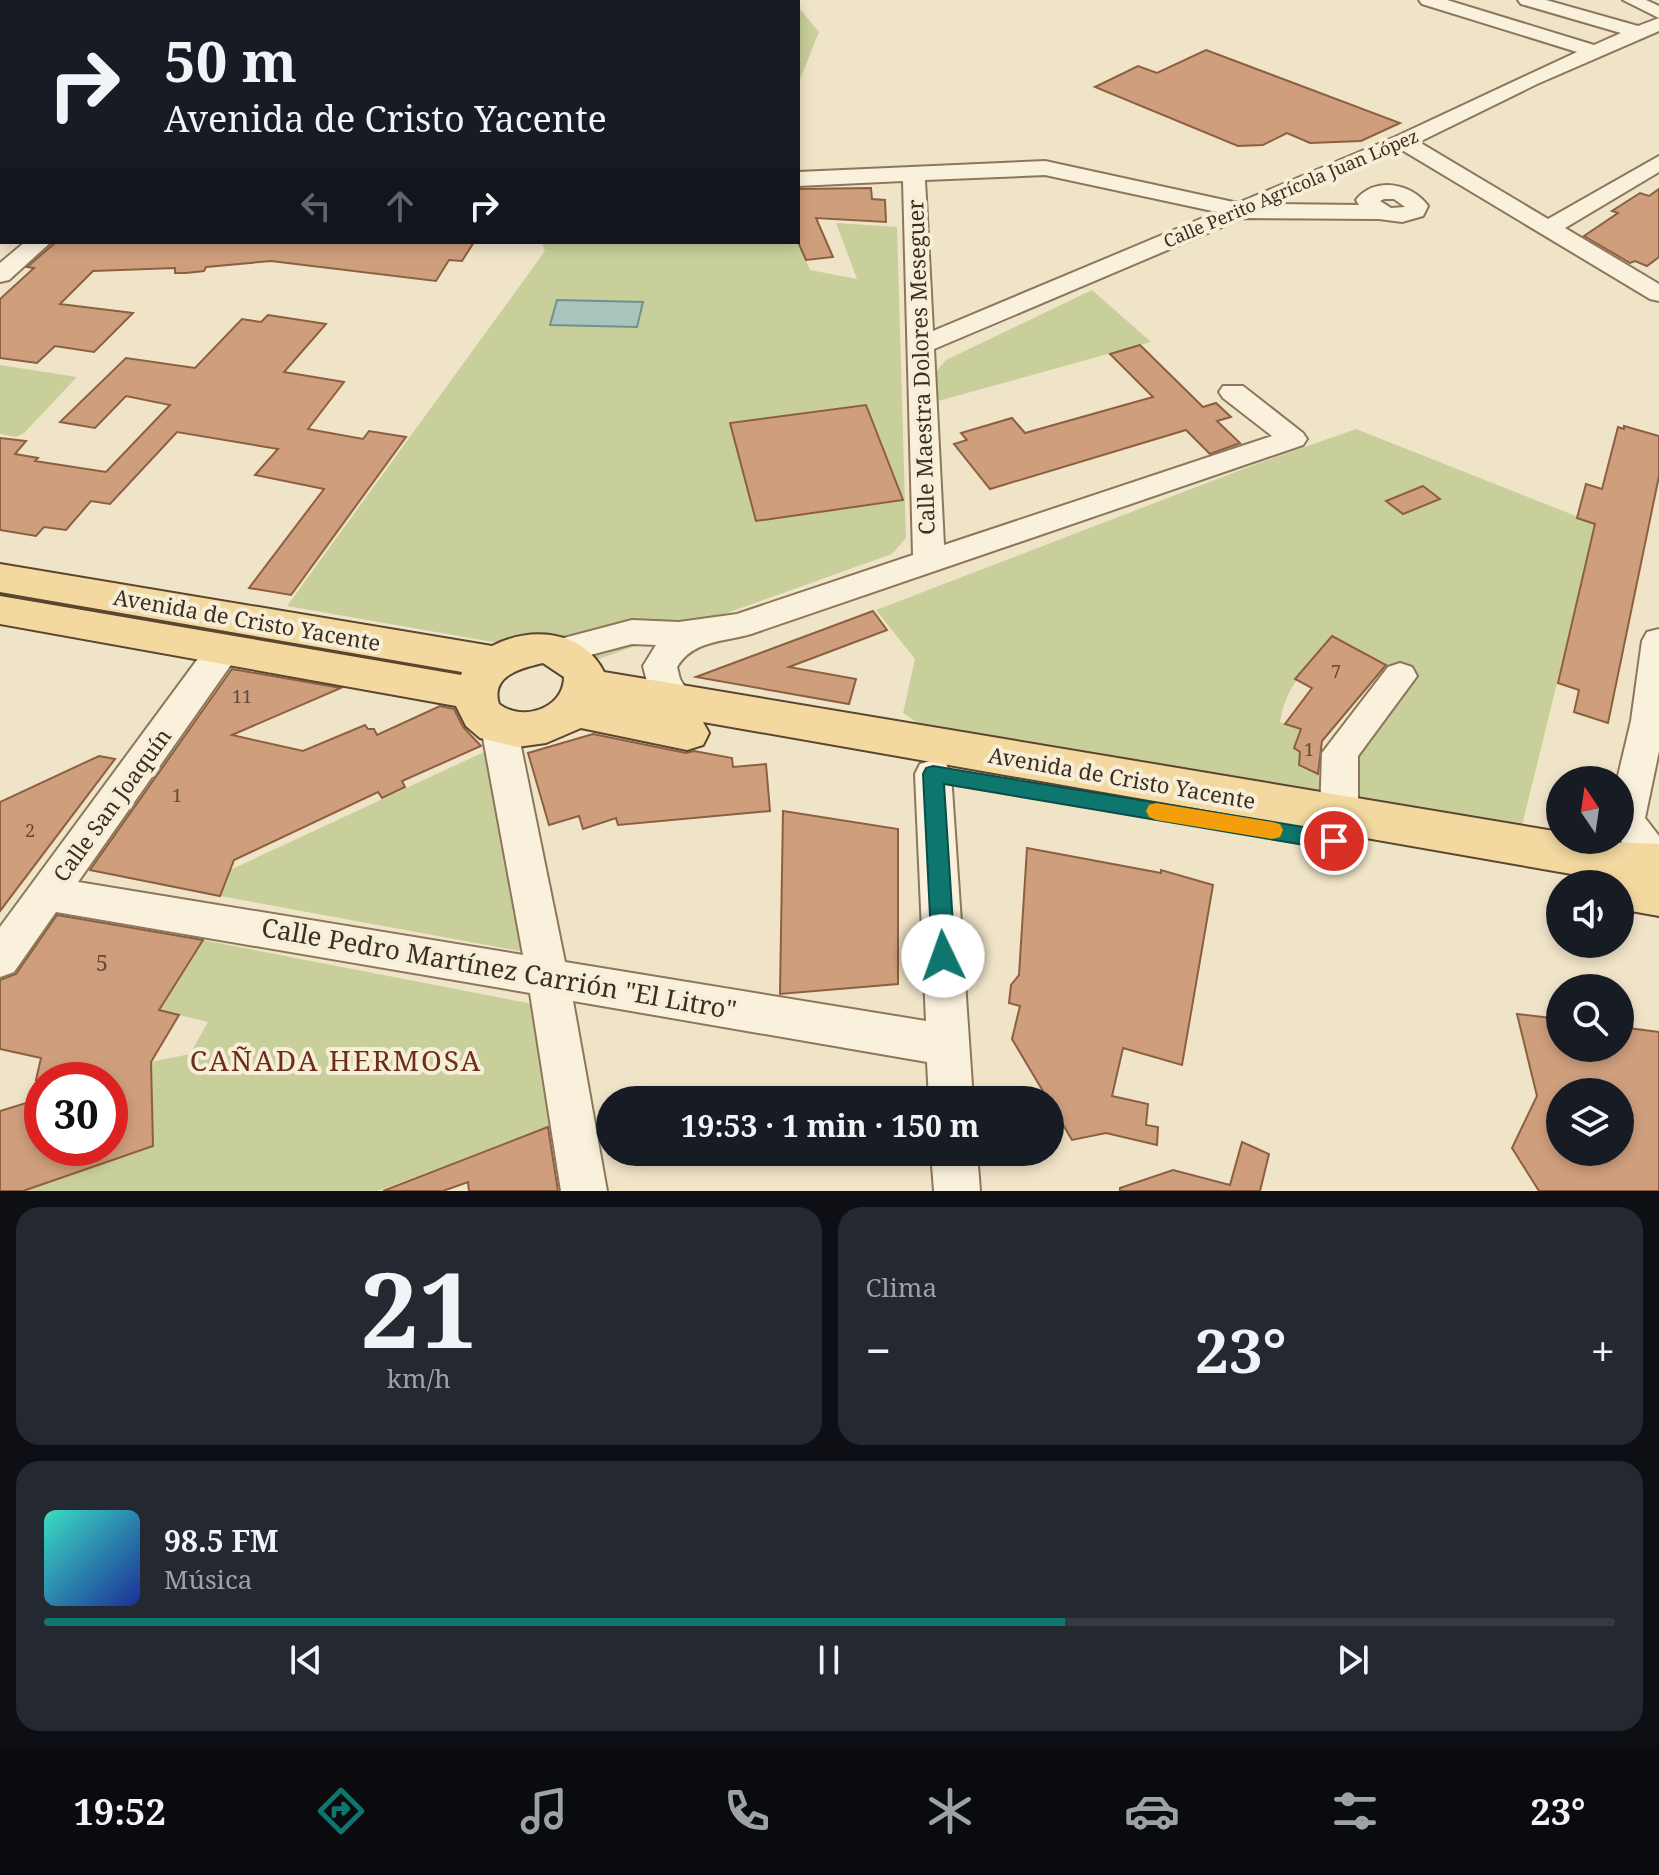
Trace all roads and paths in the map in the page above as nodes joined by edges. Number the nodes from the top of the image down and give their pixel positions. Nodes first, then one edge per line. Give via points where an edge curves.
1 (1428, 0) edge
2 (1527, 0) edge
3 (1632, 0) edge
4 (1455, 8) edge
5 (1659, 13) edge
6 (1649, 28) edge
7 (1596, 52) junction
8 (1403, 142) junction
9 (1659, 163) edge
10 (914, 173) junction
11 (800, 179) edge
12 (1243, 211) junction
13 (1381, 212) dead end
14 (1549, 228) junction
15 (37, 244) edge
16 (0, 275) edge
17 (1659, 294) edge
18 (919, 346) junction
19 (1233, 392) dead end
20 (929, 561) junction
21 (0, 578) edge
22 (0, 610) edge
23 (689, 633) junction
24 (1659, 641) edge
25 (223, 650) junction
26 (1400, 676) dead end
27 (484, 678) junction
28 (576, 679) junction
29 (678, 703) junction
30 (499, 727) junction
31 (1630, 766) edge
32 (933, 774) junction
33 (1339, 815) junction
34 (1546, 838) edge
35 (1546, 838) edge
36 (1634, 842) edge
37 (1614, 854) edge
38 (1659, 857) edge
39 (1659, 864) edge
40 (1634, 891) edge
41 (49, 894) junction
42 (1659, 895) edge
43 (0, 959) edge
44 (548, 977) junction
45 (948, 1045) junction
46 (950, 1086) edge
47 (955, 1166) edge
48 (584, 1191) edge
49 (957, 1191) edge

1 - 4 street
2 - 6 street
3 - 5 street
4 - 7 street
6 - 7 street, Calle Perito Agrícola Juan López
7 - 8 street, Calle Perito Agrícola Juan López
8 - 12 street, Calle Perito Agrícola Juan López
8 - 14 street
9 - 14 street
10 - 11 street
10 - 12 street via 1045,168
10 - 18 street, Calle Maestra Dolores Meseguer
12 - 13 street
12 - 18 street, Calle Perito Agrícola Juan López
14 - 17 street
15 - 16 street
18 - 20 street, Calle Maestra Dolores Meseguer
19 - 20 street, Calle Maestra Dolores Meseguer via 1293,439
20 - 23 street, Calle Maestra Dolores Meseguer via 739,626
21 - 27 main road, Avenida de Cristo Yacente
22 - 25 main road, Avenida de Cristo Yacente
23 - 28 street, Calle Maestra Dolores Meseguer via 619,653
23 - 29 street, Calle Maestra Dolores Meseguer via 660,666
24 - 31 street via 1648,721
25 - 27 main road, Avenida de Cristo Yacente
25 - 41 street, Calle San Joaquín
26 - 33 street via 1340,753
27 - 28 main road via 524,649 543,648
27 - 30 main road via 481,716
28 - 29 main road, Avenida de Cristo Yacente
28 - 30 main road via 552,724 532,730
28 - 32 main road, Avenida de Cristo Yacente via 623,722
29 - 33 main road, Avenida de Cristo Yacente
30 - 44 street
32 - 34 main road, Avenida de Cristo Yacente
32 - 45 street
33 - 35 main road, Avenida de Cristo Yacente
36 - 38 street
37 - 39 main road, Avenida de Cristo Yacente via 1628,864
40 - 42 main road
41 - 43 street, Calle San Joaquín
41 - 44 street, Calle Pedro Martínez Carrión "El Litro"
44 - 45 street, Calle Pedro Martínez Carrión "El Litro"
44 - 48 street
45 - 46 street
47 - 49 street

